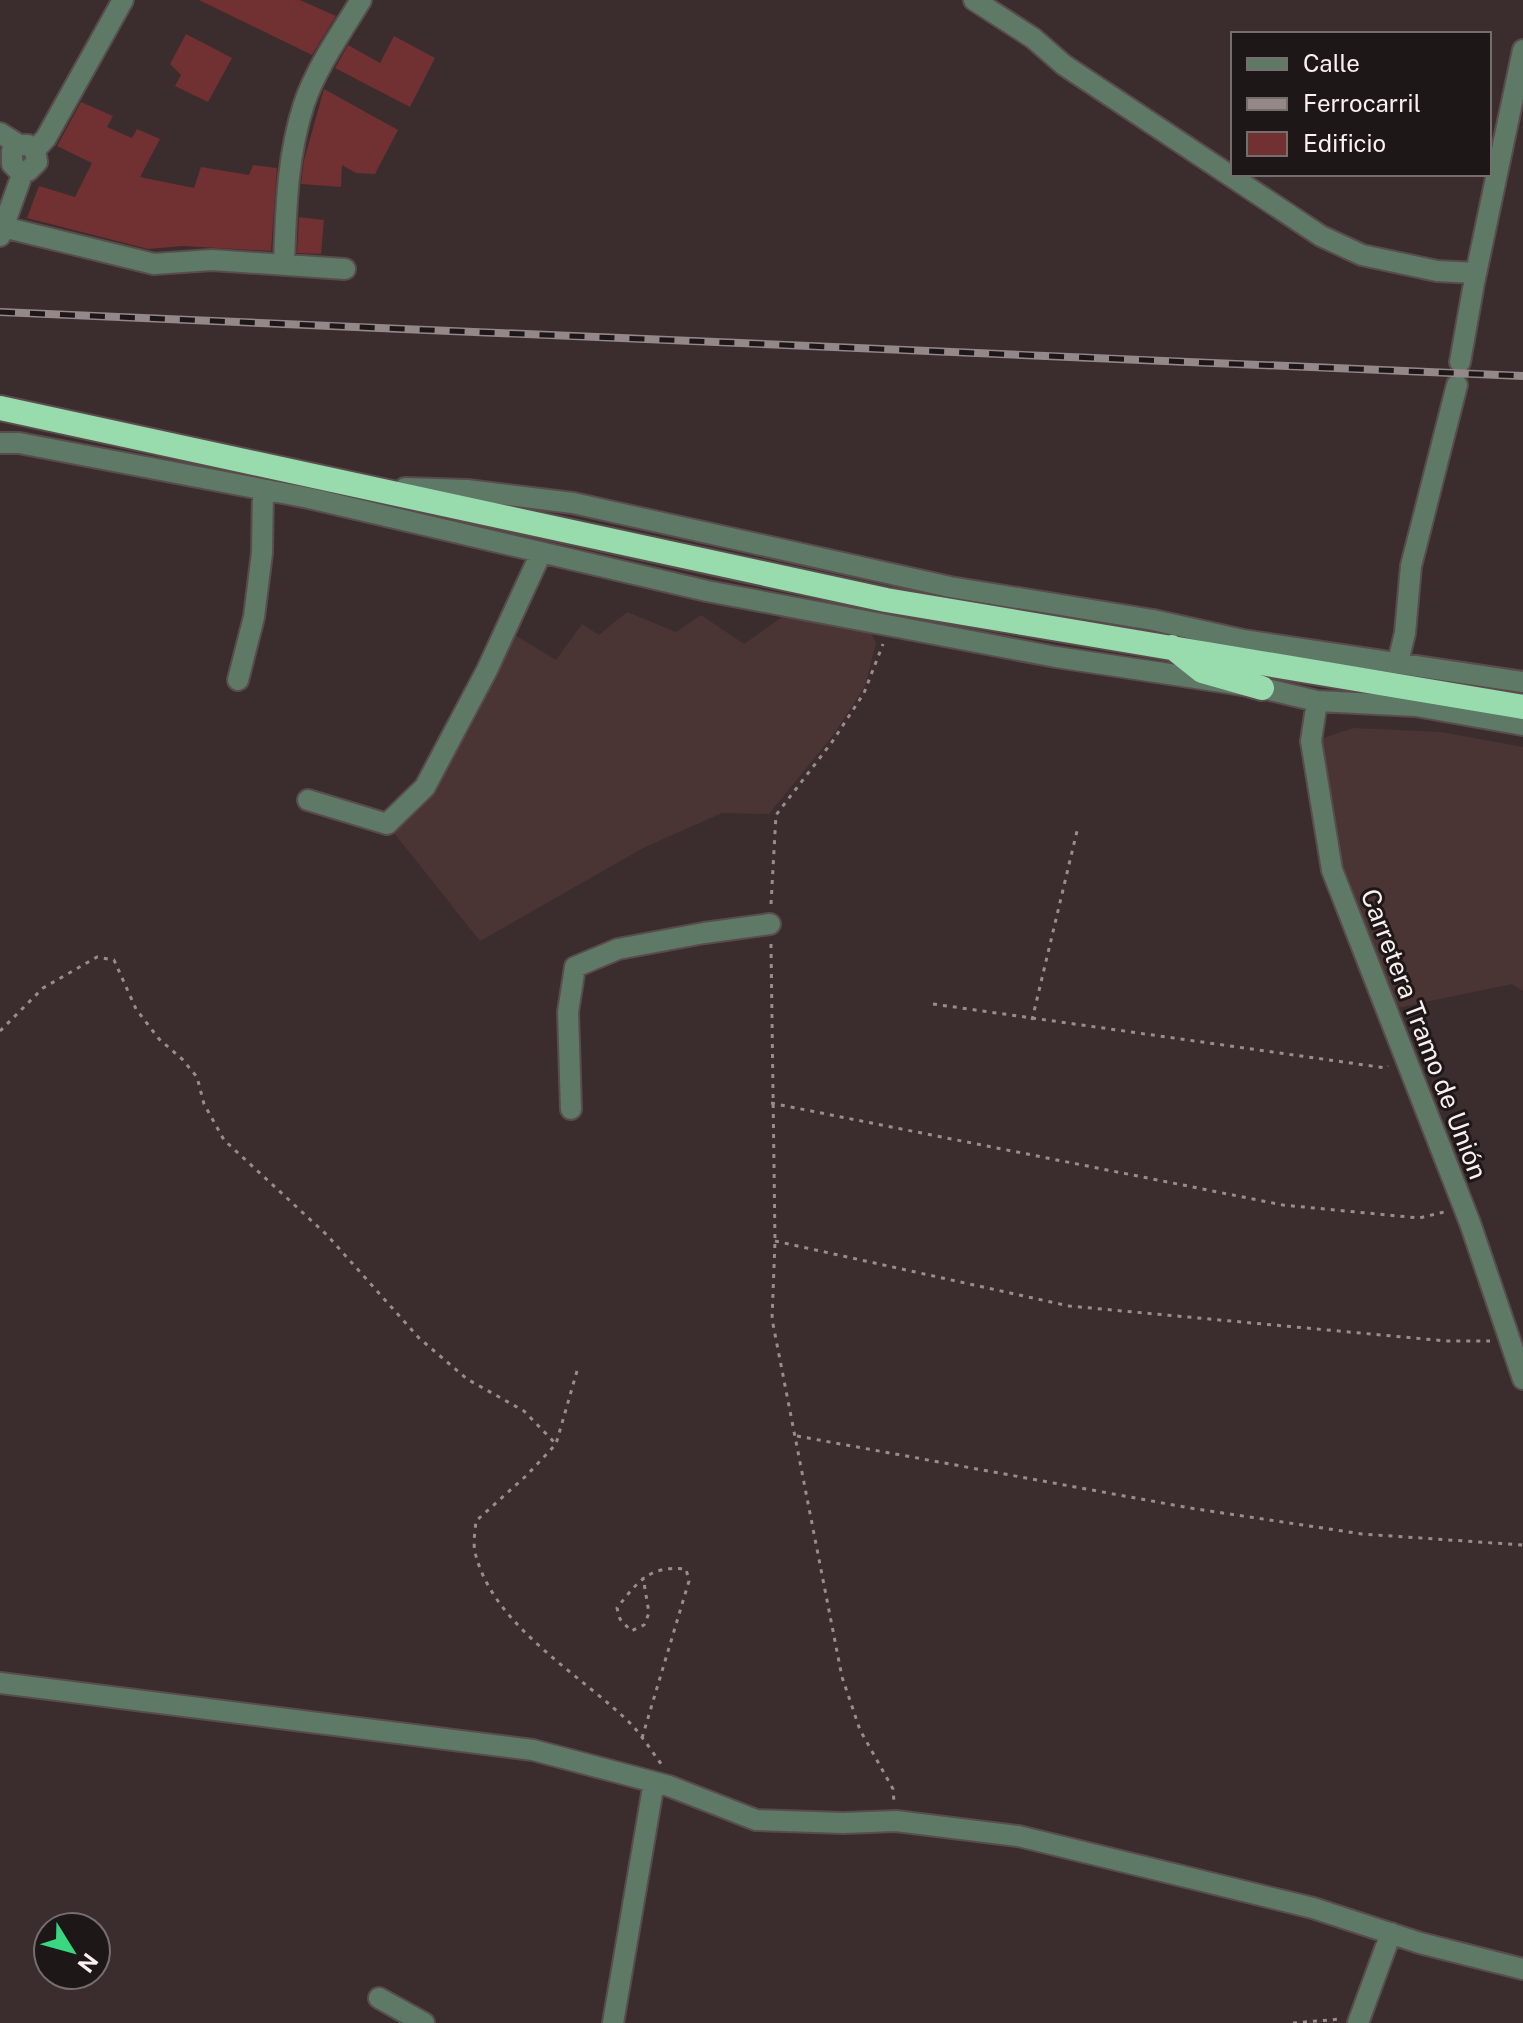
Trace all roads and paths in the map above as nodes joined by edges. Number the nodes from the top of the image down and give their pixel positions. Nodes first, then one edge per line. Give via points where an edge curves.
1 (123, 0) edge
2 (361, 0) edge
3 (974, 0) edge
4 (1523, 50) edge
5 (0, 133) edge
6 (27, 147) junction
7 (2, 226) edge
8 (284, 264) junction
9 (345, 269) dead end
10 (1476, 273) junction
11 (1460, 362) dead end
12 (1457, 385) dead end
13 (0, 408) edge
14 (0, 443) edge
15 (371, 488) junction
16 (263, 490) junction
17 (541, 553) junction
18 (887, 625) junction
19 (1170, 646) junction
20 (1398, 662) junction
21 (238, 680) dead end
22 (1523, 682) edge
23 (1262, 688) junction
24 (1317, 701) junction
25 (1523, 707) edge
26 (1523, 725) edge
27 (308, 800) dead end
28 (1077, 831) dead end
29 (770, 924) junction
30 (933, 1004) dead end
31 (1032, 1020) junction
32 (0, 1031) edge
33 (1404, 1054) junction
34 (771, 1103) junction
35 (571, 1109) dead end
36 (1464, 1208) junction
37 (775, 1241) junction
38 (1510, 1342) junction
39 (577, 1371) dead end
40 (1522, 1373) edge
41 (797, 1436) junction
42 (556, 1444) junction
43 (1523, 1545) edge
44 (643, 1577) junction
45 (0, 1683) edge
46 (642, 1738) junction
47 (654, 1782) junction
48 (896, 1821) junction
49 (1391, 1933) junction
50 (1523, 1969) edge
51 (379, 1998) dead end
52 (1359, 2021) edge
53 (424, 2023) edge
54 (613, 2023) edge
55 (1293, 2023) edge

1 - 6 street via 46,138
2 - 8 street via 305,101 286,199
3 - 10 street via 1321,236 1362,255 1437,271
4 - 10 street
5 - 6 street
6 - 7 street via 38,158 23,172
7 - 8 street via 154,264
8 - 9 street
10 - 11 street
12 - 20 street via 1411,566
13 - 15 highway
14 - 16 street
15 - 19 highway via 886,600
15 - 20 street via 467,490 573,503 950,587
16 - 17 street
16 - 21 street via 254,617
17 - 18 street
17 - 27 street via 425,787 387,824
18 - 23 street
18 - 29 path via 864,693 776,815
19 - 23 highway via 1202,671
19 - 25 highway
20 - 22 street
23 - 24 street
24 - 26 street via 1416,706
24 - 33 street, Carretera Tramo de Unión via 1311,741 1332,870
28 - 31 path
29 - 34 path
29 - 35 street via 618,949 575,967 568,1012
30 - 31 path
31 - 33 path via 1386,1068
32 - 42 path via 43,988 97,957 114,960 136,1009 197,1077 204,1104 224,1140 327,1235 419,1338 467,1379 524,1411
33 - 36 street, Carretera Tramo de Unión
34 - 36 path via 1283,1205 1419,1218
34 - 37 path
36 - 38 street, Carretera Tramo de Unión
37 - 38 path via 1069,1306 1446,1341
37 - 41 path via 772,1319
38 - 40 street, Carretera Tramo de Unión
39 - 42 path
41 - 43 path via 1221,1513 1362,1534
41 - 48 path via 842,1677 860,1730 893,1789
42 - 46 path via 476,1521 474,1550 485,1579 512,1619
44 - 44 path via 617,1608 631,1631 644,1625 649,1613
44 - 46 path via 667,1567 686,1569 689,1581
45 - 47 street via 533,1750
46 - 47 path via 663,1766
47 - 48 street via 756,1820
47 - 54 street
48 - 49 street via 1018,1836 1313,1908
49 - 50 street
49 - 52 street
51 - 53 street
52 - 55 path

